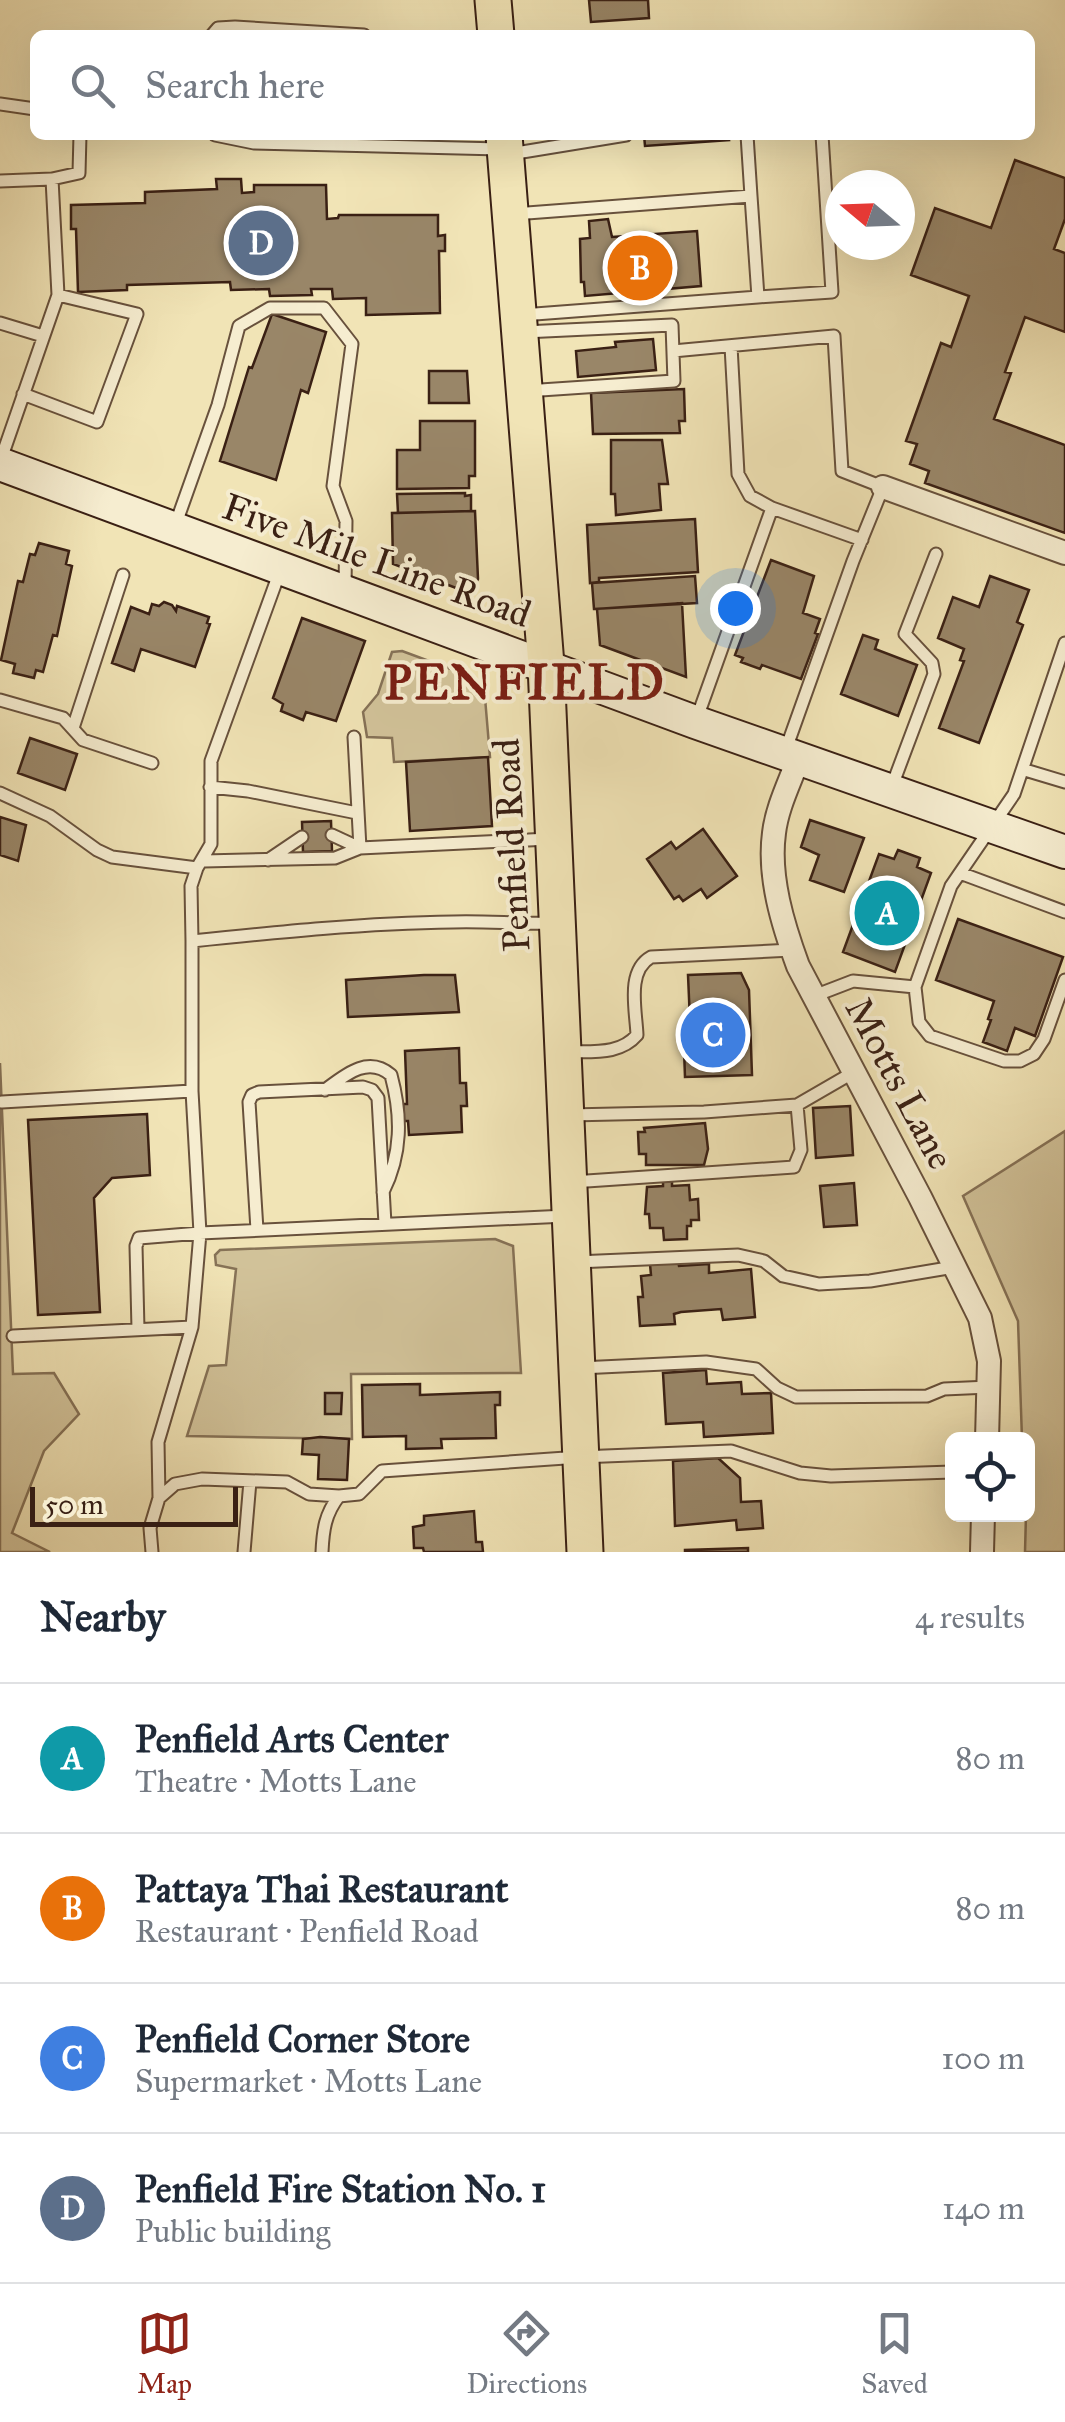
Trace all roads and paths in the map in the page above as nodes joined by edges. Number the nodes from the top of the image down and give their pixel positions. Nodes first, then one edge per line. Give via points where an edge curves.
1 (493, 0) edge
2 (216, 30) edge
3 (283, 30) edge
4 (496, 30) edge
5 (0, 104) edge
6 (30, 108) edge
7 (80, 140) edge
8 (239, 140) edge
9 (571, 140) edge
10 (747, 140) edge
11 (822, 140) edge
12 (505, 146) edge
13 (52, 179) junction
14 (0, 181) edge
15 (751, 196) junction
16 (510, 214) junction
17 (58, 295) junction
18 (758, 297) junction
19 (0, 322) edge
20 (519, 324) junction
21 (44, 336) junction
22 (731, 346) junction
23 (673, 352) junction
24 (525, 391) junction
25 (24, 394) junction
26 (0, 463) edge
27 (884, 487) junction
28 (772, 508) junction
29 (174, 528) junction
30 (862, 540) junction
31 (1065, 553) edge
32 (936, 554) dead end
33 (282, 567) junction
34 (123, 575) dead end
35 (345, 590) junction
36 (1065, 642) edge
37 (546, 664) junction
38 (0, 700) edge
39 (695, 722) junction
40 (73, 728) junction
41 (354, 737) dead end
42 (792, 755) junction
43 (152, 763) dead end
44 (1025, 770) junction
45 (1065, 782) edge
46 (210, 787) junction
47 (891, 790) junction
48 (0, 793) edge
49 (358, 813) junction
50 (991, 826) junction
51 (332, 835) dead end
52 (302, 836) dead end
53 (553, 838) junction
54 (360, 848) junction
55 (1065, 852) edge
56 (268, 860) junction
57 (200, 865) junction
58 (960, 873) junction
59 (1065, 912) edge
60 (558, 923) junction
61 (192, 940) junction
62 (792, 950) junction
63 (1065, 980) edge
64 (916, 986) junction
65 (814, 996) junction
66 (563, 1052) junction
67 (854, 1072) junction
68 (192, 1090) junction
69 (325, 1090) junction
70 (2, 1102) edge
71 (797, 1105) junction
72 (566, 1116) junction
73 (383, 1192) junction
74 (569, 1199) junction
75 (385, 1224) junction
76 (257, 1230) junction
77 (200, 1233) junction
78 (572, 1262) junction
79 (955, 1267) junction
80 (192, 1327) junction
81 (138, 1329) junction
82 (14, 1336) dead end
83 (576, 1368) junction
84 (989, 1387) junction
85 (987, 1432) edge
86 (580, 1457) junction
87 (945, 1472) edge
88 (250, 1481) junction
89 (339, 1496) junction
90 (159, 1498) junction
91 (983, 1522) edge
92 (152, 1552) edge
93 (244, 1552) edge
94 (322, 1552) edge
95 (584, 1552) edge
96 (982, 1552) edge

1 - 4 main road
2 - 3 lane
5 - 6 lane
7 - 13 lane via 79,173
8 - 12 lane
9 - 12 lane
10 - 15 lane
11 - 18 lane via 832,292
12 - 16 main road, Penfield Road
13 - 14 lane
13 - 17 lane
15 - 16 lane
15 - 18 lane
16 - 20 main road, Penfield Road
17 - 21 lane
17 - 25 lane via 137,314 96,422
18 - 20 lane
19 - 21 lane
20 - 23 lane via 672,325
20 - 24 main road, Penfield Road
21 - 25 lane
22 - 23 lane
22 - 27 lane via 834,336 842,471
22 - 28 lane via 738,474 750,496
23 - 24 lane via 674,381
24 - 37 main road, Penfield Road
25 - 26 lane
26 - 29 main road, Five Mile Line Road
27 - 30 lane
27 - 31 street
28 - 30 lane
28 - 39 lane
29 - 33 main road, Five Mile Line Road
29 - 35 lane via 240,326 270,308 324,308 352,344 333,486 346,521
30 - 42 lane
32 - 47 lane via 904,634 934,674
33 - 35 main road, Five Mile Line Road
33 - 46 lane via 211,761
34 - 40 lane
35 - 37 main road, Five Mile Line Road
36 - 44 lane
37 - 39 main road, Five Mile Line Road
37 - 53 main road, Penfield Road
38 - 40 lane via 63,718
39 - 42 main road, Five Mile Line Road
40 - 43 lane via 83,740
41 - 49 lane
42 - 47 main road, Five Mile Line Road
42 - 62 street, Motts Lane via 773,848
44 - 45 lane
44 - 50 lane
46 - 49 lane
46 - 57 lane via 210,844
47 - 50 main road, Five Mile Line Road
48 - 57 lane via 112,857
49 - 54 lane
50 - 55 main road, Five Mile Line Road
50 - 58 lane
51 - 54 lane
52 - 56 lane
53 - 54 lane
53 - 60 main road, Penfield Road
54 - 56 lane via 335,858
56 - 57 lane
57 - 61 lane via 190,886
58 - 59 lane
58 - 64 lane
60 - 61 lane via 438,922
60 - 66 main road, Penfield Road
61 - 68 lane
62 - 65 street, Motts Lane
62 - 66 lane via 651,958 636,974 637,1035 630,1044
63 - 64 lane via 1044,1039 1020,1061 930,1036 919,1022
64 - 65 lane via 853,982
65 - 67 street, Motts Lane
66 - 72 main road, Penfield Road
67 - 71 lane
67 - 79 street, Motts Lane
68 - 70 lane
68 - 77 lane
69 - 73 lane via 363,1087 378,1098
69 - 73 lane via 353,1070 373,1066 391,1075 399,1142
69 - 76 lane via 252,1096
71 - 72 lane
71 - 74 lane via 801,1150 794,1167
72 - 74 main road, Penfield Road
73 - 75 lane
74 - 75 lane
74 - 78 main road, Penfield Road
75 - 76 lane
76 - 77 lane
77 - 80 lane
77 - 81 lane via 140,1238
78 - 79 lane via 738,1254 764,1260 783,1276 819,1284
78 - 83 main road, Penfield Road
79 - 84 street, Motts Lane via 982,1328
80 - 81 lane
80 - 90 lane via 158,1442
81 - 82 lane
83 - 84 lane via 706,1362 756,1369 796,1397 927,1396
83 - 86 main road, Penfield Road
84 - 85 street, Motts Lane
86 - 87 lane via 731,1451 800,1473
86 - 89 lane via 382,1471 359,1494
86 - 95 main road, Penfield Road
88 - 89 lane via 287,1482 309,1494
88 - 90 lane via 174,1484
88 - 93 lane
89 - 94 lane via 324,1524
90 - 92 lane via 150,1528
91 - 96 street

